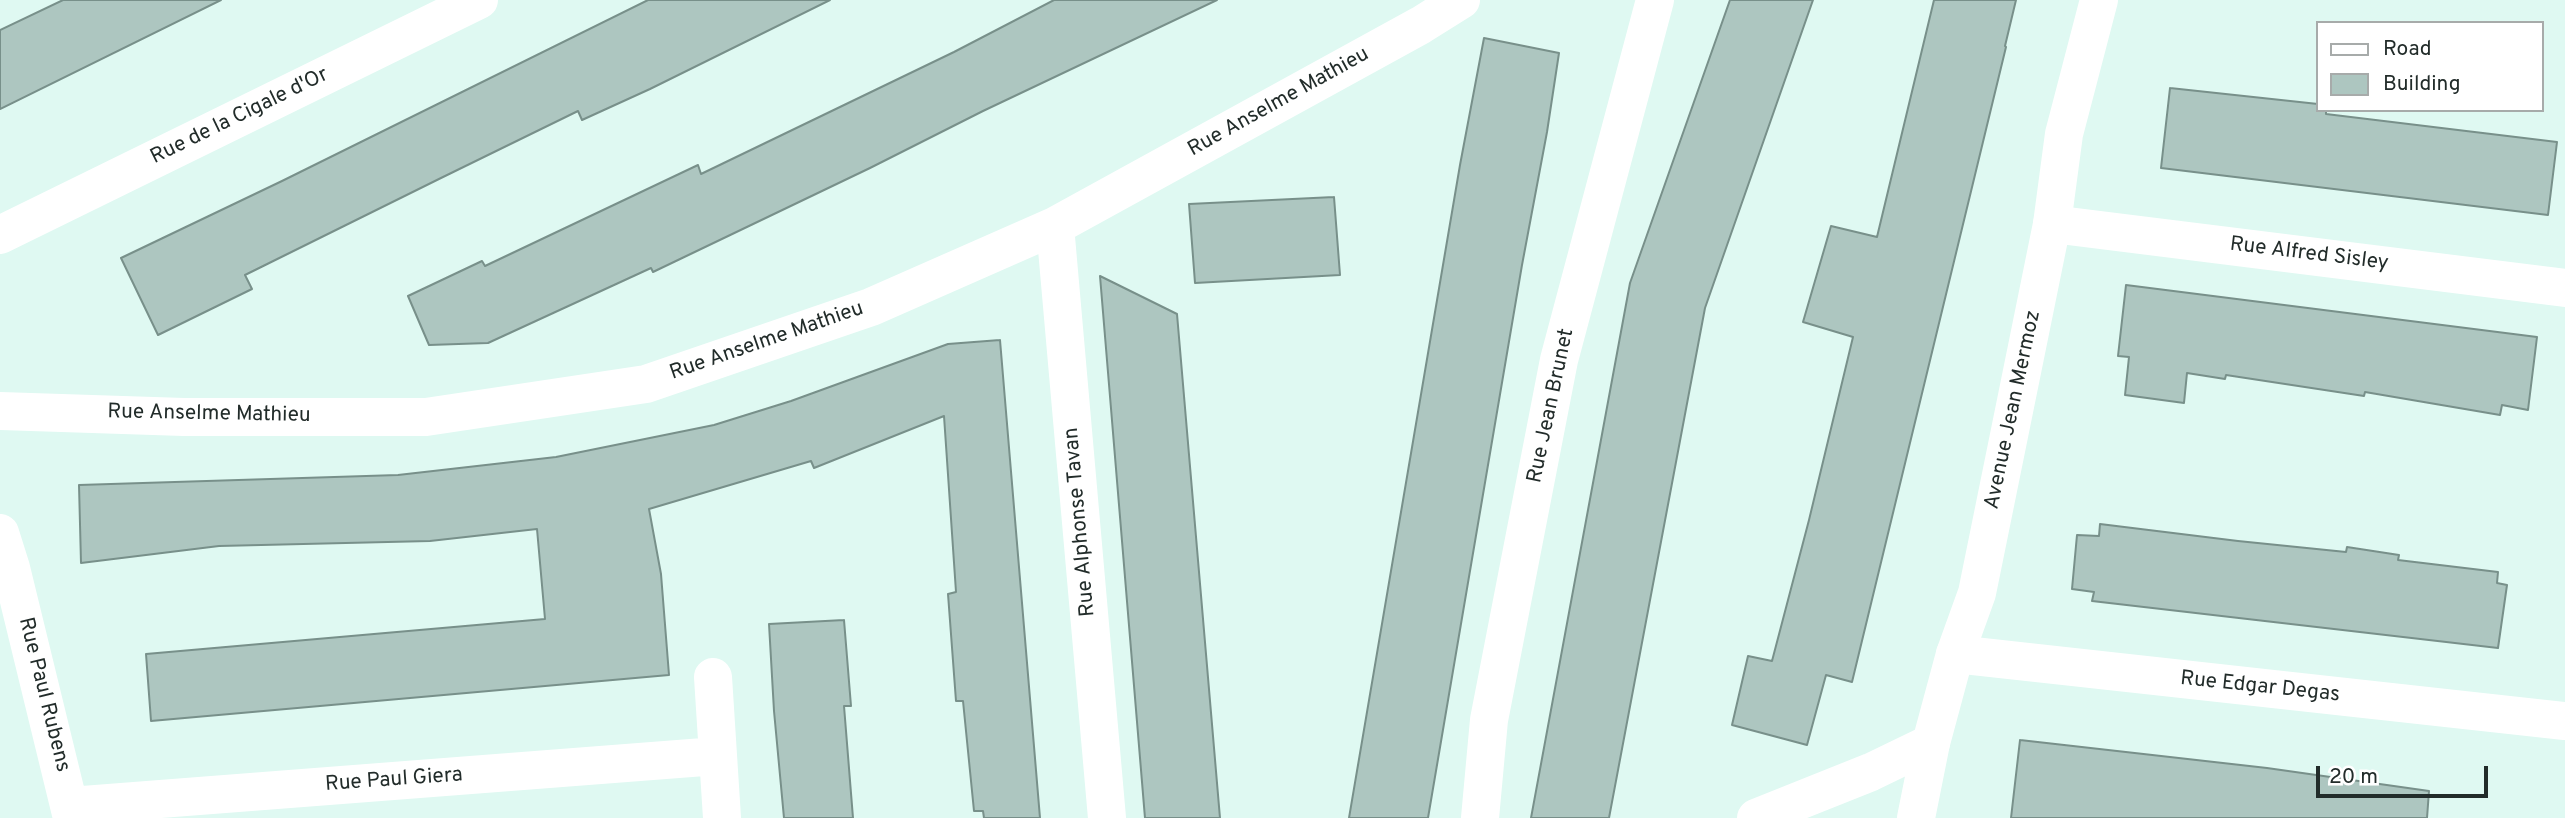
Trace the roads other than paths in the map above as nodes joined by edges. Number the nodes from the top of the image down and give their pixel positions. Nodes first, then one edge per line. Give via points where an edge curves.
1 (479, 0) edge
2 (1461, 0) edge
3 (1655, 0) edge
4 (2099, 0) edge
5 (2052, 224) junction
6 (1055, 226) junction
7 (0, 234) edge
8 (2565, 288) edge
9 (0, 411) edge
10 (0, 533) edge
11 (1955, 654) junction
12 (713, 677) dead end
13 (2565, 721) edge
14 (1931, 743) junction
15 (717, 756) junction
16 (71, 812) edge
17 (722, 818) edge
18 (1107, 818) edge
19 (1480, 818) edge
20 (1756, 818) edge
21 (1916, 818) edge

1 - 7 street, Rue de la Cigale d'Or
2 - 6 street, Rue Anselme Mathieu
3 - 19 street, Rue Jean Brunet via 1559,360 1489,720
4 - 5 street, Avenue Jean Mermoz via 2064,134
5 - 8 street, Rue Alfred Sisley
5 - 11 street, Avenue Jean Mermoz via 1977,593
6 - 9 street, Rue Anselme Mathieu via 871,307 646,384 426,417
6 - 18 street, Rue Alphonse Tavan
10 - 16 street, Rue Paul Rubens
11 - 13 street, Rue Edgar Degas
11 - 14 street, Avenue Jean Mermoz
12 - 15 street
14 - 20 street
14 - 21 street, Avenue Jean Mermoz
15 - 16 street, Rue Paul Giera
15 - 17 street

